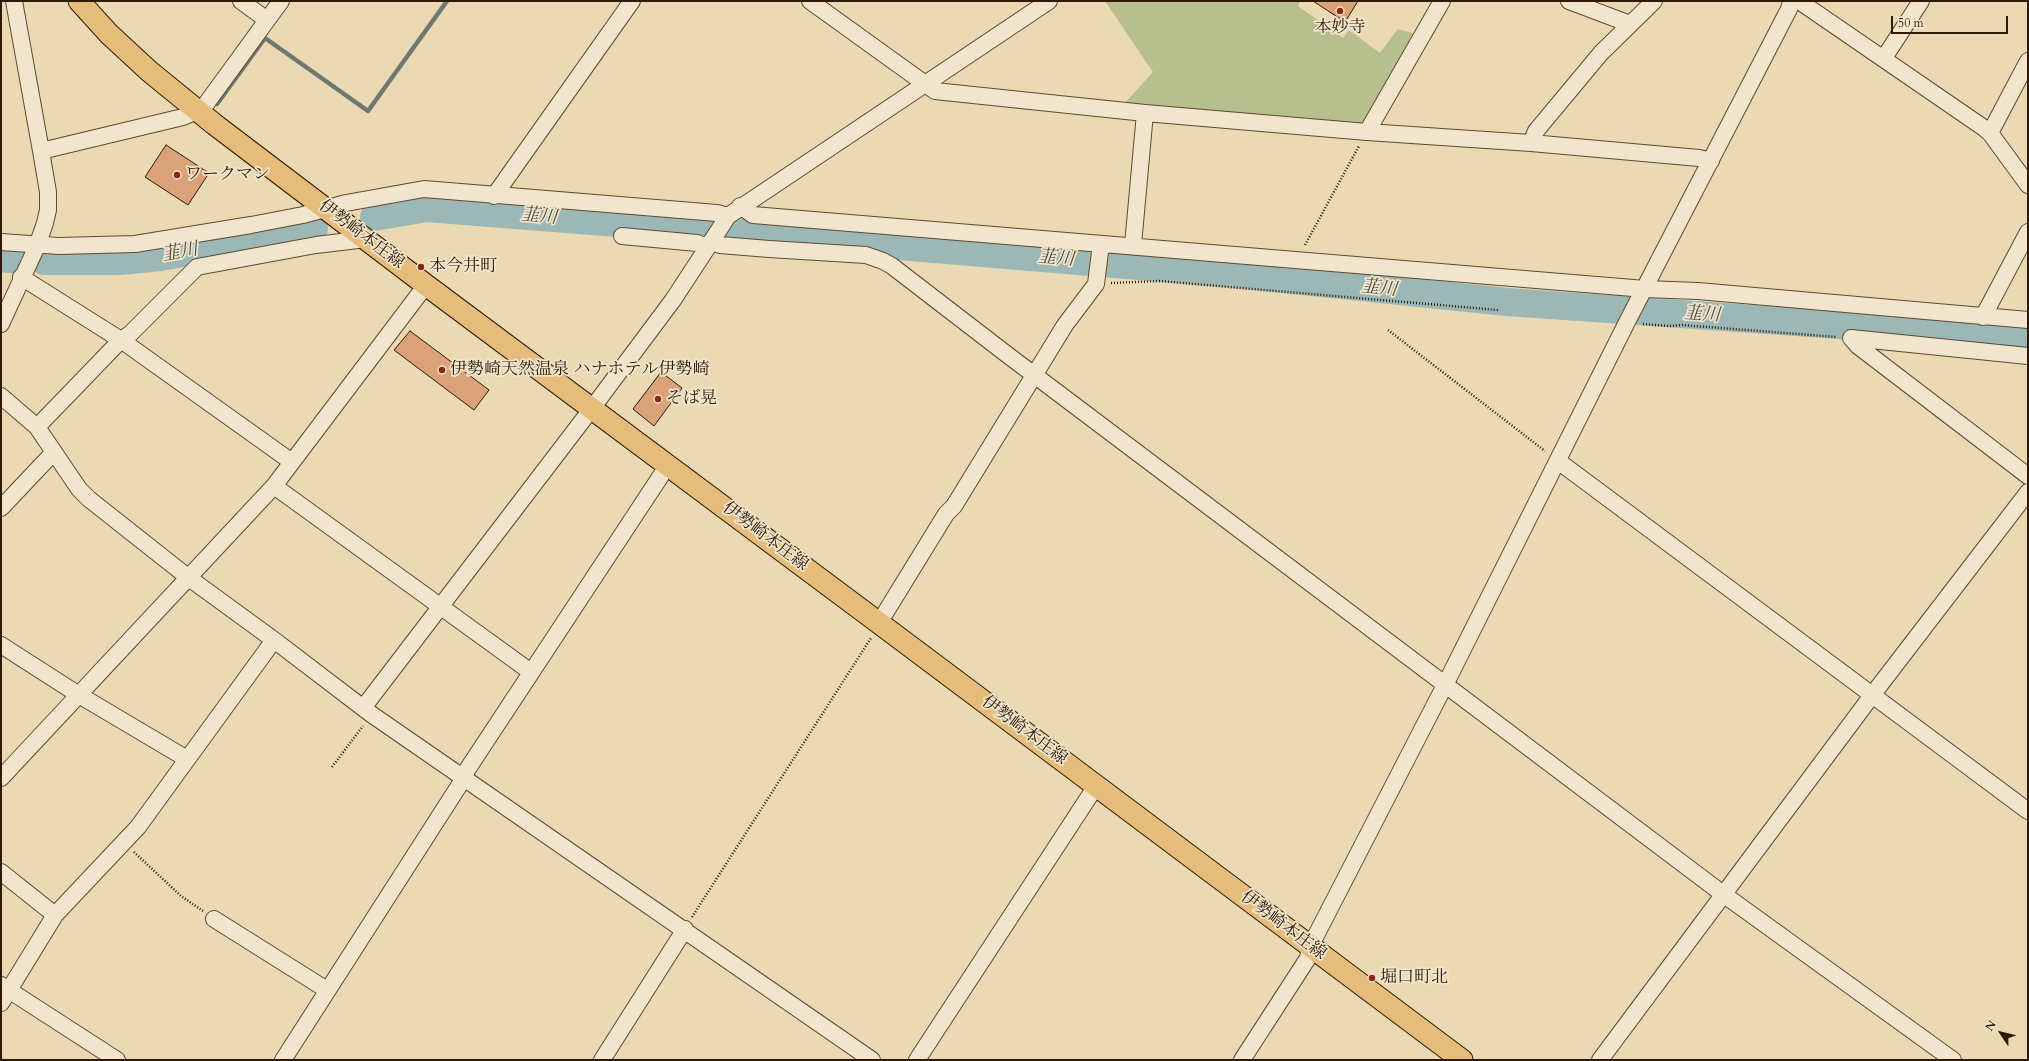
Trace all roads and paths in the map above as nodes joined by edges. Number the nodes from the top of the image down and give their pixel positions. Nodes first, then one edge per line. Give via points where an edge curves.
1 (14, 1) edge
2 (79, 1) edge
3 (241, 1) edge
4 (281, 1) edge
5 (632, 1) edge
6 (810, 1) edge
7 (1049, 1) edge
8 (1442, 1) edge
9 (1569, 1) edge
10 (1654, 1) edge
11 (1791, 1) edge
12 (1799, 1) edge
13 (1921, 1) edge
14 (266, 20) junction
15 (1630, 24) junction
16 (1884, 58) junction
17 (2028, 61) edge
18 (927, 84) junction
19 (197, 111) junction
20 (1145, 113) junction
21 (1367, 132) junction
22 (1990, 133) junction
23 (1531, 143) junction
24 (41, 151) junction
25 (1711, 161) junction
26 (2028, 185) edge
27 (494, 196) junction
28 (740, 206) junction
29 (325, 208) junction
30 (2028, 232) edge
31 (622, 236) dead end
32 (366, 239) junction
33 (1, 242) edge
34 (709, 245) junction
35 (1133, 245) junction
36 (37, 246) junction
37 (1101, 246) junction
38 (1299, 260) junction
39 (21, 277) junction
40 (1097, 280) junction
41 (426, 286) junction
42 (1644, 291) junction
43 (1498, 310) dead end
44 (1983, 317) junction
45 (2028, 320) edge
46 (1627, 322) junction
47 (1, 324) edge
48 (1388, 330) dead end
49 (1852, 338) junction
50 (121, 340) junction
51 (2028, 356) edge
52 (1034, 374) junction
53 (1, 396) edge
54 (592, 408) junction
55 (37, 427) junction
56 (54, 452) junction
57 (1558, 461) junction
58 (292, 462) junction
59 (668, 465) junction
60 (2028, 476) edge
61 (274, 486) junction
62 (2028, 492) edge
63 (1, 508) edge
64 (189, 578) junction
65 (441, 606) junction
66 (879, 623) junction
67 (274, 640) junction
68 (1, 645) edge
69 (531, 672) junction
70 (1446, 683) junction
71 (1873, 694) junction
72 (79, 695) junction
73 (367, 711) junction
74 (187, 759) junction
75 (332, 767) dead end
76 (1, 778) edge
77 (464, 778) junction
78 (1096, 786) junction
79 (2028, 811) edge
80 (124, 842) junction
81 (1, 872) edge
82 (1724, 894) junction
83 (55, 915) junction
84 (214, 919) joint
85 (685, 929) junction
86 (1310, 946) junction
87 (327, 990) junction
88 (4, 992) edge
89 (117, 1060) edge
90 (283, 1060) edge
91 (602, 1060) edge
92 (872, 1060) edge
93 (917, 1060) edge
94 (1242, 1060) edge
95 (1462, 1060) edge
96 (1600, 1060) edge
97 (1952, 1060) edge

1 - 24 street
2 - 19 main road, 伊勢崎本庄線 via 109,34
3 - 14 street
4 - 14 street
5 - 27 street
6 - 18 street
7 - 18 street
8 - 21 street
9 - 15 street
10 - 15 street
11 - 25 street
12 - 16 street
13 - 16 street
14 - 19 street via 206,104
15 - 23 street via 1601,53 1555,108 1536,131
16 - 22 street
17 - 22 street
18 - 20 street via 935,91
18 - 28 street
19 - 24 street via 183,117
19 - 29 main road, 伊勢崎本庄線
20 - 21 street
20 - 35 street
21 - 23 street
21 - 38 path
22 - 26 street
23 - 25 street
24 - 36 street via 48,192 48,210
25 - 42 street
27 - 28 street via 717,213
27 - 29 street via 424,189
28 - 34 street
28 - 37 street via 753,215
29 - 32 main road, 伊勢崎本庄線
29 - 36 street via 258,224 135,244
30 - 44 street
31 - 34 street
32 - 41 main road, 伊勢崎本庄線
32 - 50 street via 316,245 197,268
33 - 36 street
34 - 52 street via 866,255 883,260
34 - 54 street via 673,300
35 - 37 street
35 - 38 street
36 - 39 street
37 - 40 street
38 - 42 street
39 - 47 street
39 - 50 street
40 - 43 path via 1160,281
40 - 52 street
41 - 54 main road, 伊勢崎本庄線
41 - 58 street
42 - 44 street via 1698,291
42 - 46 street
44 - 45 street
46 - 49 path
46 - 57 street
48 - 57 path
49 - 51 street
49 - 60 street via 1858,346
50 - 55 street
50 - 58 street
52 - 66 street
52 - 70 street
53 - 55 street
54 - 59 main road, 伊勢崎本庄線
54 - 65 street
55 - 56 street
56 - 63 street
56 - 64 street via 79,489 89,499
57 - 70 street
57 - 71 street
58 - 61 street
59 - 66 main road, 伊勢崎本庄線
59 - 69 street
61 - 64 street
61 - 65 street
62 - 71 street
64 - 67 street
64 - 72 street
65 - 69 street
65 - 73 street
66 - 78 main road, 伊勢崎本庄線
66 - 85 path via 872,638
67 - 73 street
67 - 74 street
68 - 72 street
69 - 77 street
70 - 82 street
70 - 86 street
71 - 79 street
71 - 82 street
72 - 74 street
72 - 76 street
73 - 75 path
73 - 77 street
74 - 80 street via 138,827
77 - 85 street
77 - 87 street
78 - 86 main road, 伊勢崎本庄線
78 - 93 street
80 - 83 street
80 - 84 path via 181,896
81 - 83 street
82 - 96 street
82 - 97 street
83 - 88 street
84 - 87 street
85 - 91 street
85 - 92 street
86 - 94 street via 1308,958
86 - 95 main road, 伊勢崎本庄線
87 - 90 street
88 - 89 street

